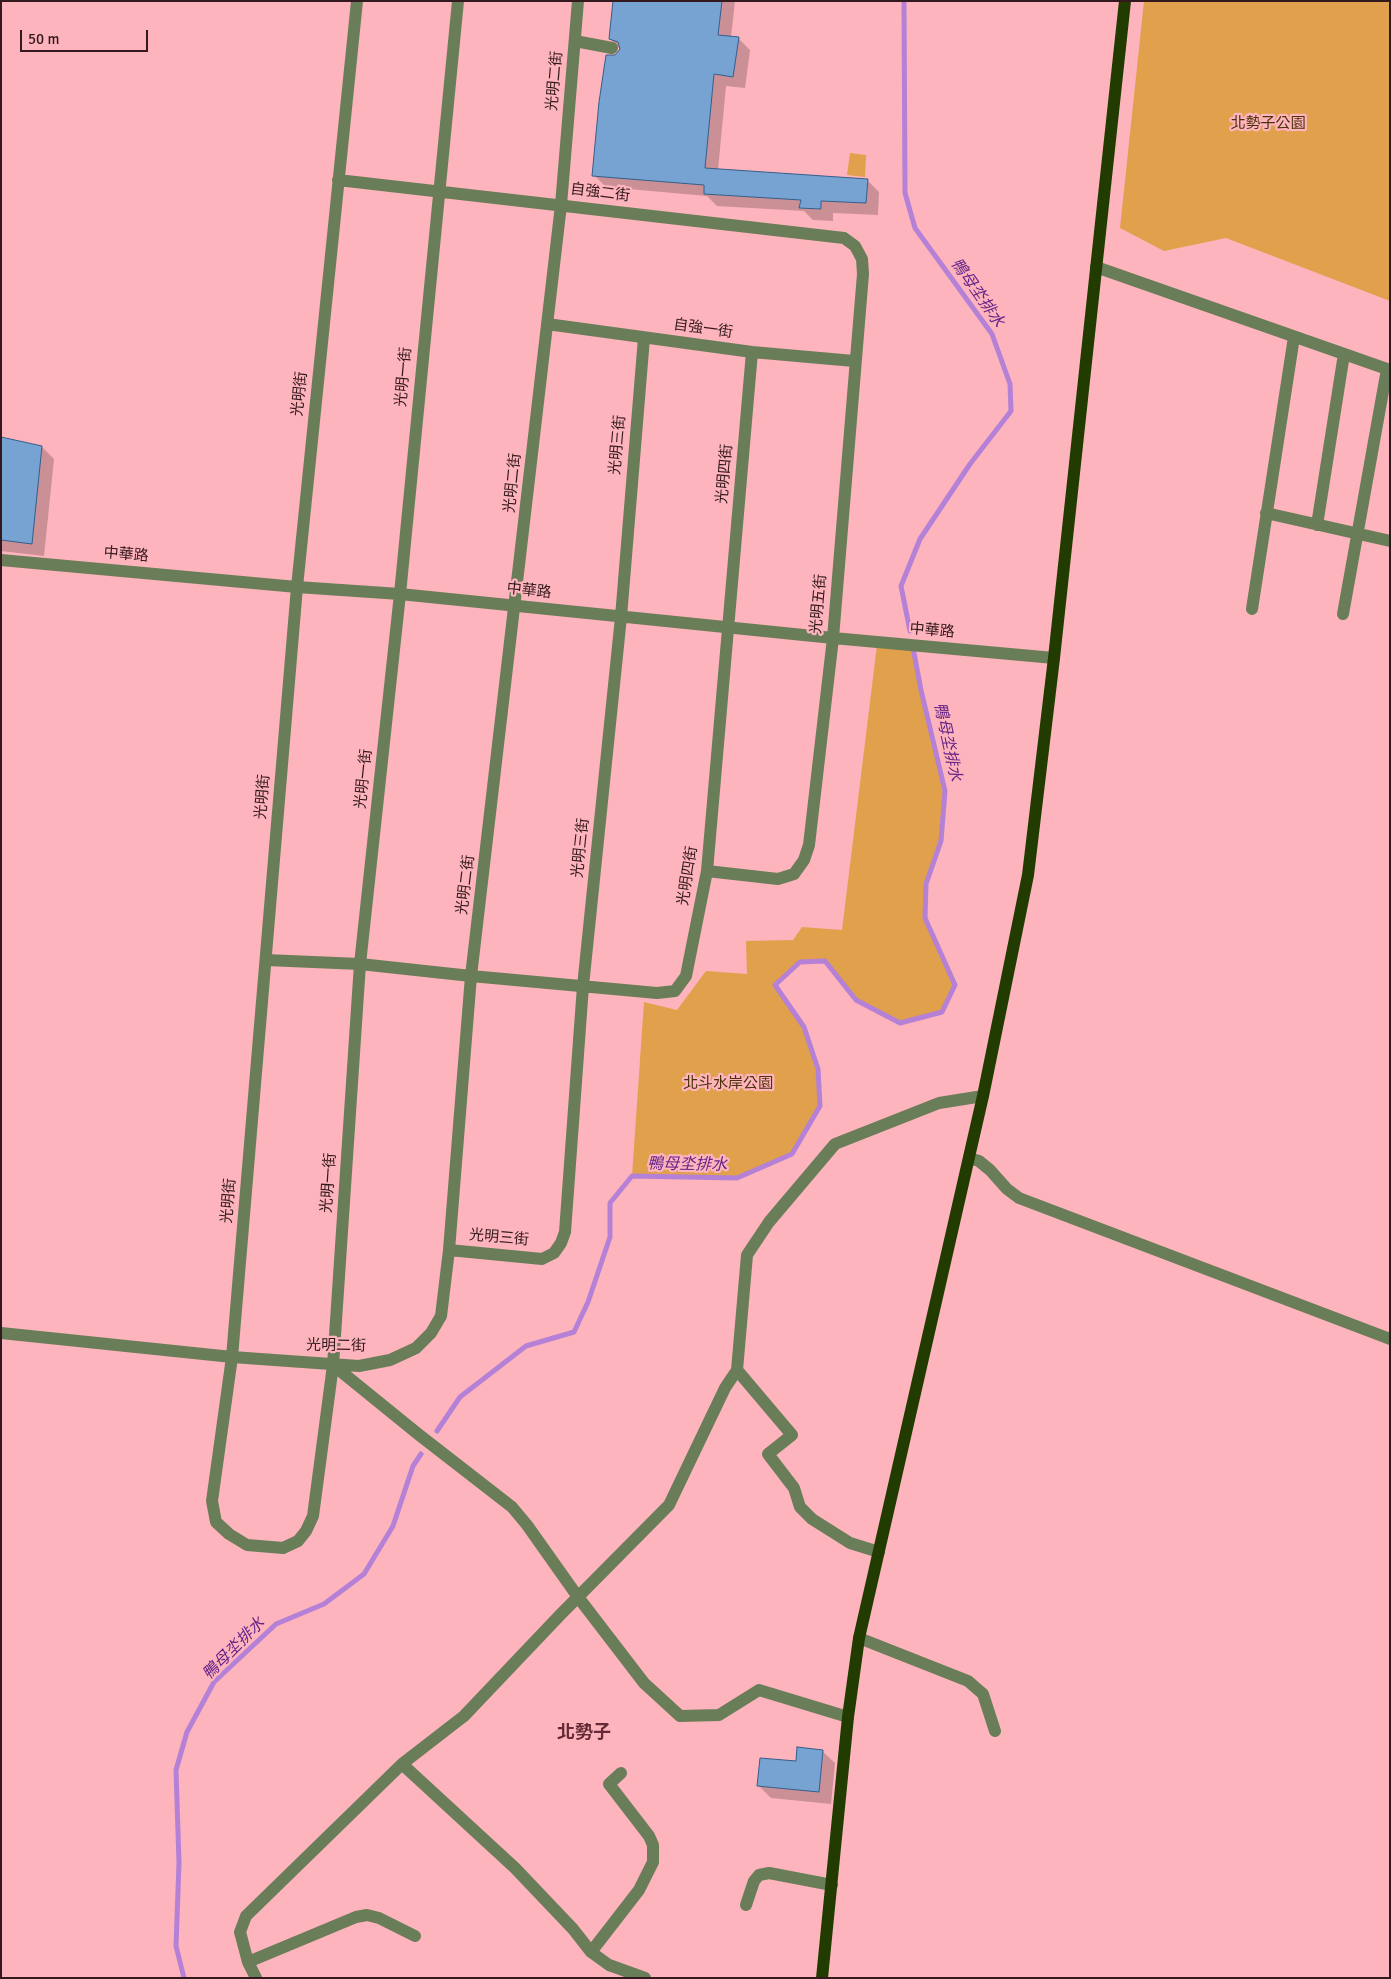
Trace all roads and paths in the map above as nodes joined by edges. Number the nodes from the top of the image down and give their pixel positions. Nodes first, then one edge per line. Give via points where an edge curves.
1 (357, 1) edge
2 (458, 1) edge
3 (578, 1) edge
4 (1124, 1) edge
5 (575, 42) junction
6 (612, 48) dead end
7 (338, 180) junction
8 (438, 192) junction
9 (561, 205) junction
10 (855, 246) joint
11 (1096, 267) junction
12 (547, 324) junction
13 (1294, 337) junction
14 (644, 338) junction
15 (752, 352) junction
16 (1344, 354) junction
17 (854, 361) junction
18 (1388, 370) edge
19 (1266, 513) junction
20 (1317, 525) junction
21 (1358, 534) junction
22 (1390, 541) edge
23 (1, 560) edge
24 (297, 587) junction
25 (400, 594) junction
26 (516, 606) junction
27 (1252, 609) dead end
28 (1343, 614) dead end
29 (621, 617) junction
30 (728, 628) junction
31 (833, 638) junction
32 (1054, 658) junction
33 (707, 871) junction
34 (266, 960) junction
35 (360, 964) junction
36 (472, 976) junction
37 (583, 986) junction
38 (983, 1096) junction
39 (968, 1158) junction
40 (449, 1250) junction
41 (1, 1333) edge
42 (1390, 1339) edge
43 (232, 1357) junction
44 (332, 1365) junction
45 (737, 1370) junction
46 (283, 1548) joint
47 (879, 1552) junction
48 (578, 1597) junction
49 (859, 1638) junction
50 (848, 1717) junction
51 (995, 1730) dead end
52 (402, 1764) junction
53 (621, 1773) dead end
54 (832, 1885) junction
55 (746, 1905) dead end
56 (415, 1936) dead end
57 (592, 1952) junction
58 (248, 1962) junction
59 (256, 1978) edge
60 (645, 1978) edge
61 (822, 1978) edge

1 - 7 street, 光明街
2 - 8 street, 光明一街
3 - 5 street, 光明二街
4 - 11 main road
5 - 6 street
5 - 9 street, 光明二街
7 - 8 street, 自強二街
7 - 24 street, 光明街
8 - 9 street, 自強二街
8 - 25 street, 光明一街
9 - 10 street, 自強二街 via 844,238
9 - 12 street, 光明二街
10 - 17 street, 光明五街 via 862,259 863,274
11 - 13 street
11 - 32 main road
12 - 14 street, 自強一街
12 - 26 street, 光明二街
13 - 16 street
13 - 19 street
14 - 15 street, 自強一街
14 - 29 street, 光明三街
15 - 17 street, 自強一街
15 - 30 street, 光明四街
16 - 18 street
16 - 20 street
17 - 31 street, 光明五街
18 - 21 street
19 - 20 street
19 - 27 street
20 - 21 street
21 - 22 street
21 - 28 street
23 - 24 street, 中華路
24 - 25 street, 中華路
24 - 34 street, 光明街
25 - 26 street, 中華路
25 - 35 street, 光明一街
26 - 29 street, 中華路
26 - 36 street, 光明二街
29 - 30 street, 中華路
29 - 37 street, 光明三街
30 - 31 street, 中華路
30 - 33 street, 光明四街
31 - 32 street, 中華路
31 - 33 street, 光明五街 via 809,845 804,860 794,874 778,879
32 - 38 main road via 1028,876
33 - 37 street, 光明四街 via 686,976 675,991 657,993
34 - 35 street, 光明四街
34 - 43 street, 光明街
35 - 36 street, 光明四街
35 - 44 street, 光明一街
36 - 37 street, 光明四街
36 - 40 street, 光明二街
37 - 40 street, 光明三街 via 565,1232 561,1243 554,1253 542,1259
38 - 39 main road
38 - 45 street via 939,1103 835,1144 769,1222 747,1255
39 - 42 street via 979,1161 1019,1198
39 - 47 main road
40 - 44 street, 光明二街 via 441,1316 431,1333 416,1348 390,1360 358,1366
41 - 43 street, 光明二街
43 - 44 street, 光明二街
43 - 46 street, 光明街 via 212,1501 216,1522 248,1545
44 - 46 street, 光明一街 via 312,1516 298,1541
44 - 48 street via 512,1507
45 - 47 street via 792,1435 768,1454 794,1488 800,1506 812,1519 850,1543
45 - 48 street via 669,1505
47 - 49 main road
48 - 50 street via 644,1683 680,1716 719,1715 759,1690
48 - 52 street via 464,1716
49 - 50 main road
49 - 51 street via 968,1681 983,1694
50 - 54 main road
52 - 57 street via 515,1868
52 - 58 street via 246,1916 240,1932
53 - 57 street via 609,1784 649,1836 653,1862 639,1890
54 - 55 street via 760,1875 754,1881
54 - 61 main road
56 - 58 street via 367,1914
57 - 60 street via 609,1965
58 - 59 street

